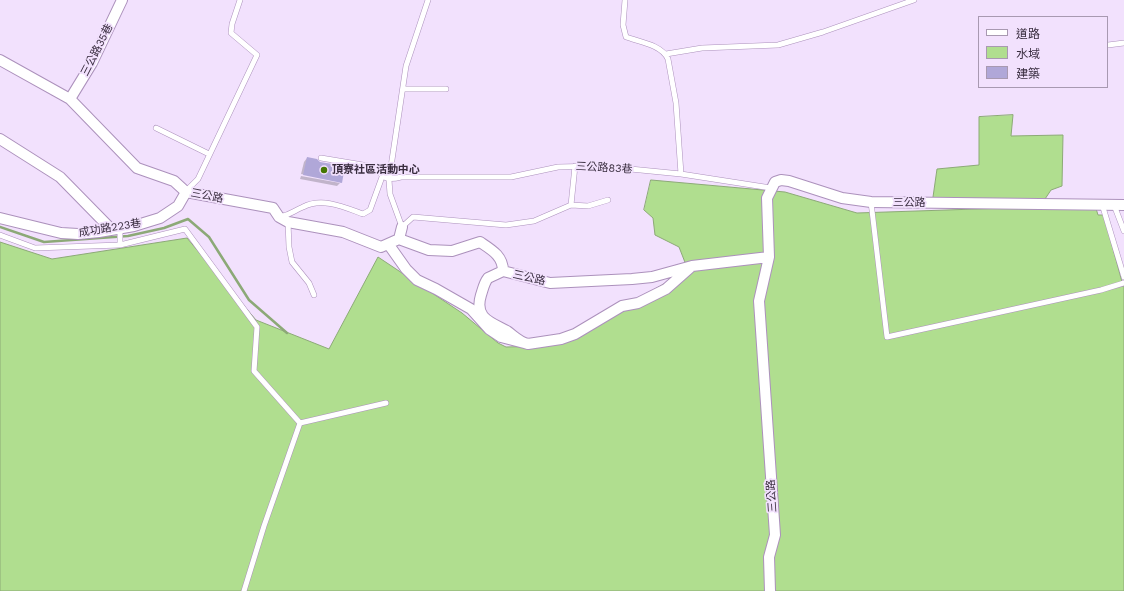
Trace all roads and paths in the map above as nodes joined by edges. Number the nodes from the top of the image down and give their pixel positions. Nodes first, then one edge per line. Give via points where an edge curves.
1 (122, 0) edge
2 (240, 0) edge
3 (428, 0) edge
4 (625, 0) edge
5 (914, 0) edge
6 (1124, 43) edge
7 (1108, 45) dead end
8 (666, 54) junction
9 (0, 60) edge
10 (402, 89) junction
11 (446, 89) dead end
12 (70, 99) junction
13 (156, 128) dead end
14 (0, 139) edge
15 (209, 154) junction
16 (321, 158) dead end
17 (575, 166) junction
18 (681, 174) junction
19 (382, 177) junction
20 (389, 180) junction
21 (771, 188) junction
22 (186, 192) junction
23 (608, 200) dead end
24 (870, 202) junction
25 (1102, 204) junction
26 (571, 205) junction
27 (1119, 205) edge
28 (0, 218) edge
29 (284, 220) junction
30 (402, 227) junction
31 (116, 228) junction
32 (1124, 231) edge
33 (0, 235) edge
34 (399, 239) junction
35 (120, 245) junction
36 (389, 245) junction
37 (769, 257) junction
38 (692, 266) junction
39 (503, 272) junction
40 (1124, 278) edge
41 (1124, 283) edge
42 (314, 295) dead end
43 (528, 344) junction
44 (386, 404) dead end
45 (300, 423) junction
46 (244, 591) edge
47 (770, 591) edge

1 - 12 street, 三公路35巷 via 92,63
2 - 15 lane via 231,34 257,55
3 - 10 lane via 406,66
4 - 8 lane via 623,25 626,37 660,49
5 - 8 lane via 778,45 702,48
6 - 7 lane
8 - 18 lane via 676,103
9 - 12 street, 三公路
10 - 11 lane
10 - 20 lane
12 - 22 street, 三公路 via 137,168 174,181
13 - 15 lane
14 - 31 street via 60,177
15 - 22 lane via 198,179
16 - 19 lane via 375,167
17 - 18 lane, 三公路83巷
17 - 20 lane, 三公路83巷 via 511,176 401,177
17 - 26 lane
18 - 21 lane, 三公路83巷
19 - 20 lane
19 - 29 lane via 370,210 363,214 323,202 303,206
20 - 30 lane via 390,194
21 - 24 street, 三公路 via 775,182 785,180 842,198
21 - 37 street, 三公路 via 767,198
22 - 29 street, 三公路 via 273,208
22 - 31 street, 成功路223巷 via 178,206 160,218 134,226
23 - 26 lane via 588,206
24 - 25 street, 三公路
24 - 41 lane via 887,337
25 - 27 street, 三公路
25 - 40 lane
26 - 30 lane via 534,221 506,225 413,218
27 - 32 lane
28 - 31 street, 成功路223巷 via 61,233 78,234
29 - 36 street, 三公路 via 343,232 381,247
29 - 42 lane via 292,262
30 - 34 street
31 - 35 lane
33 - 35 lane via 35,248
34 - 36 street
34 - 39 street, 三公路 via 429,250 452,251 480,242 496,252 503,264
35 - 45 lane via 185,229 257,327 254,371
36 - 43 street via 417,280 471,309 488,329 501,337
37 - 38 street, 三公路
37 - 47 street, 三公路 via 760,305 775,535 769,557
38 - 39 street, 三公路 via 652,277 550,283
38 - 43 street via 666,290 638,303 622,306 575,334
39 - 43 street, 三公路 via 488,278 478,308 487,320
44 - 45 lane
45 - 46 lane

